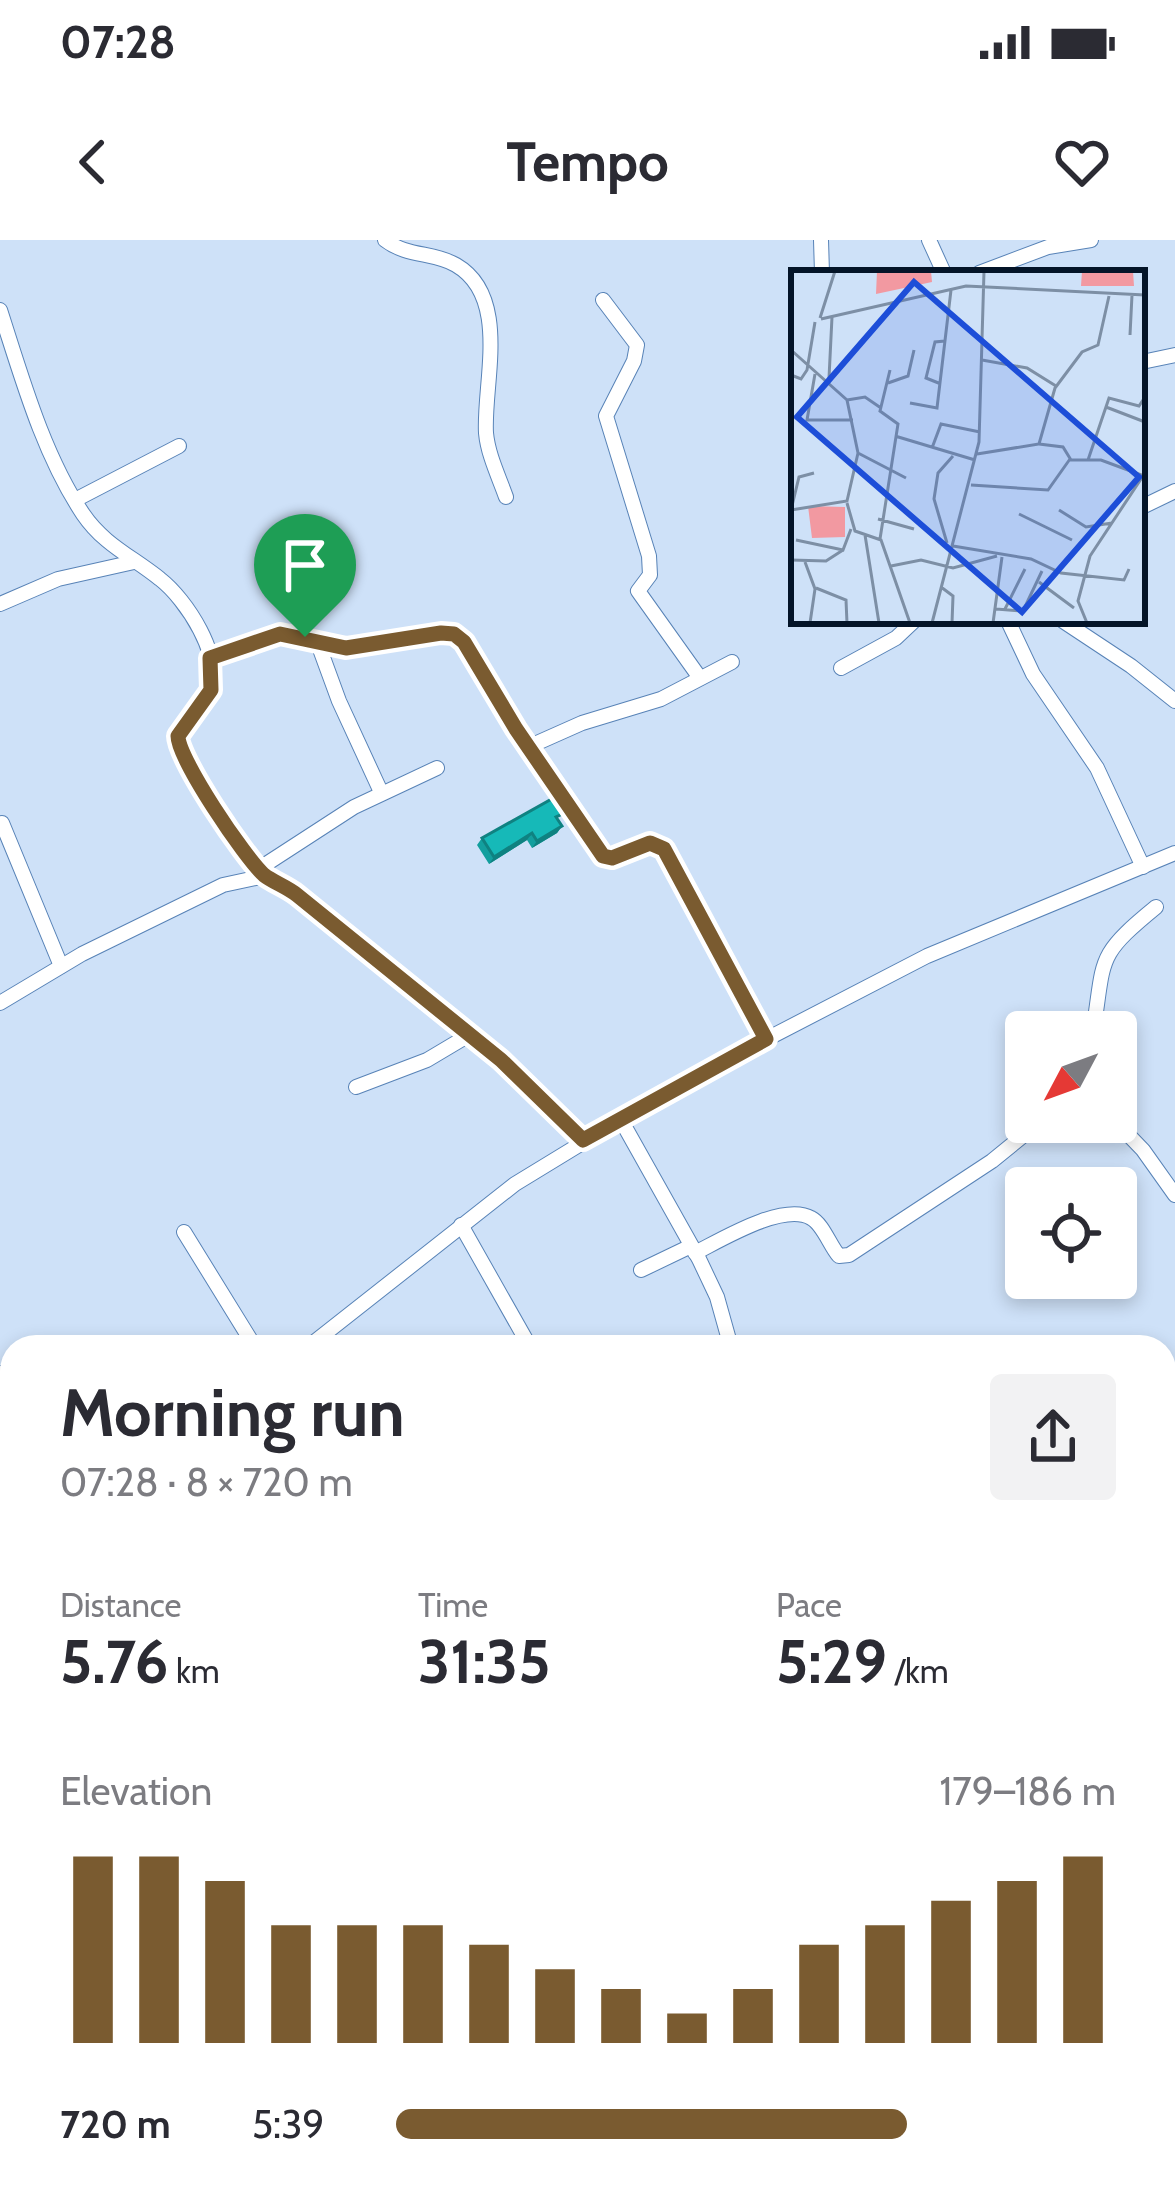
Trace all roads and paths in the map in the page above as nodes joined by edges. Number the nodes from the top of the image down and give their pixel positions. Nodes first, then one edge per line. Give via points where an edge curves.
1 (386, 240) edge
2 (821, 240) edge
3 (929, 240) edge
4 (1091, 240) edge
5 (1075, 241) edge
6 (822, 270) edge
7 (943, 270) edge
8 (987, 270) edge
9 (603, 300) dead end
10 (0, 310) edge
11 (1175, 356) edge
12 (1145, 361) edge
13 (179, 446) dead end
14 (1175, 491) edge
15 (506, 496) dead end
16 (75, 500) junction
17 (1145, 506) edge
18 (134, 562) junction
19 (0, 604) edge
20 (911, 624) edge
21 (1009, 624) edge
22 (1067, 624) edge
23 (317, 641) junction
24 (210, 658) junction
25 (733, 662) dead end
26 (841, 668) dead end
27 (700, 678) junction
28 (1175, 701) edge
29 (528, 747) junction
30 (437, 768) dead end
31 (381, 792) junction
32 (2, 823) edge
33 (1175, 853) edge
34 (1143, 867) junction
35 (262, 872) junction
36 (1156, 907) dead end
37 (61, 966) junction
38 (0, 1003) edge
39 (1096, 1011) edge
40 (469, 1034) junction
41 (766, 1039) junction
42 (356, 1087) dead end
43 (620, 1120) junction
44 (583, 1140) junction
45 (1014, 1143) edge
46 (1136, 1143) edge
47 (1175, 1196) edge
48 (461, 1225) junction
49 (184, 1232) dead end
50 (693, 1250) junction
51 (641, 1270) dead end
52 (248, 1335) edge
53 (323, 1335) edge
54 (523, 1335) edge
55 (728, 1335) edge

1 - 15 street via 457,265 477,290 492,334 486,432
2 - 6 street
3 - 7 street
4 - 5 street
5 - 8 street
9 - 27 street via 637,345 606,416 649,556 650,575 638,591
10 - 16 street
11 - 12 street
13 - 16 street
14 - 17 street
16 - 18 street via 107,543
18 - 19 street via 58,579
18 - 24 street via 173,591
20 - 26 street
21 - 34 street via 1097,768
22 - 28 street
23 - 24 street via 280,634
23 - 29 street via 346,648 458,635
23 - 31 street
24 - 35 street via 211,690 178,744
25 - 27 street
27 - 29 street
29 - 41 street via 603,856 650,843 664,849
30 - 31 street
31 - 35 street
32 - 37 street
33 - 34 street
34 - 41 street via 927,956
35 - 37 street
35 - 40 street
36 - 39 street via 1104,957
37 - 38 street
40 - 42 street
40 - 44 street
41 - 43 street
43 - 44 street
43 - 50 street
44 - 48 street
45 - 50 street via 849,1256 839,1256 807,1216 761,1221
46 - 47 street
48 - 53 street
48 - 54 street
49 - 52 street
50 - 51 street
50 - 55 street

